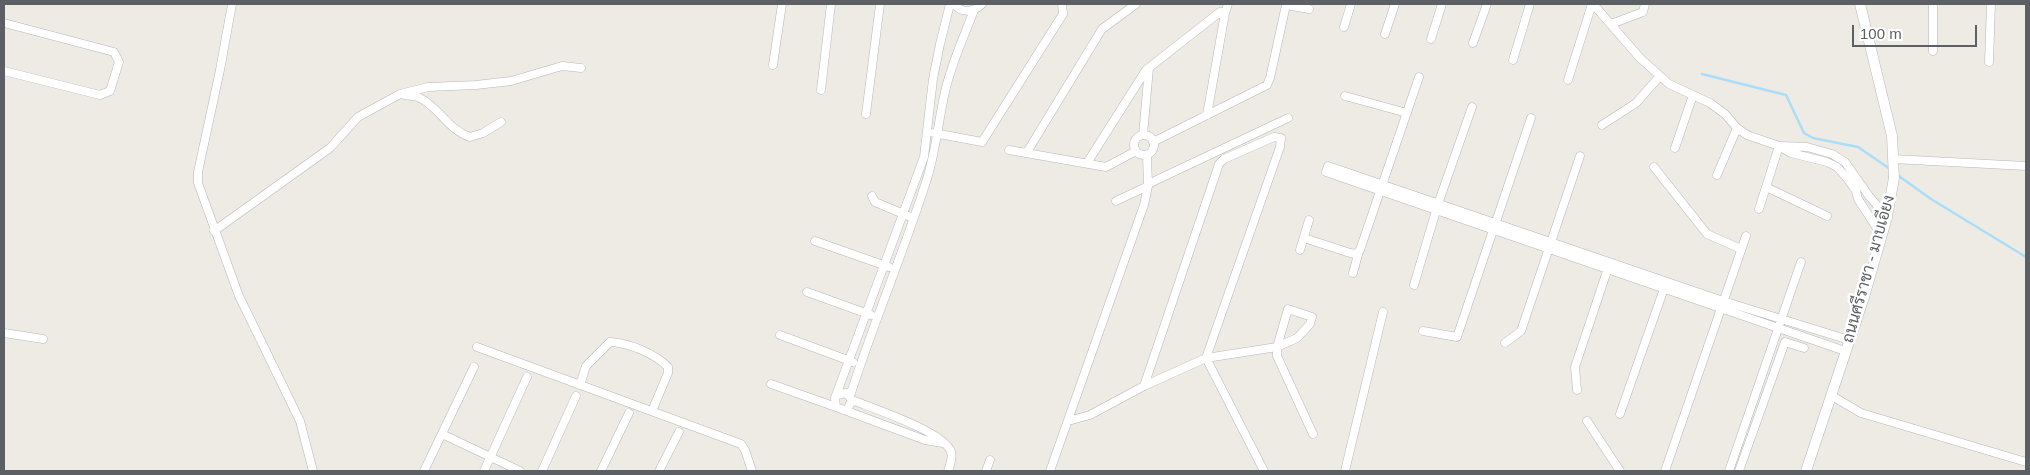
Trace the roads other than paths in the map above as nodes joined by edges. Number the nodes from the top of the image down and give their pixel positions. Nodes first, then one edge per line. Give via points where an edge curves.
1 (232, 4) edge
2 (782, 4) edge
3 (831, 4) edge
4 (880, 4) edge
5 (952, 4) edge
6 (982, 4) edge
7 (1062, 4) edge
8 (1136, 4) edge
9 (1228, 4) edge
10 (1283, 4) edge
11 (1351, 4) edge
12 (1395, 4) edge
13 (1442, 4) edge
14 (1487, 4) edge
15 (1530, 4) edge
16 (1592, 4) edge
17 (1645, 4) edge
18 (1860, 4) edge
19 (1933, 4) edge
20 (1991, 4) edge
21 (1309, 9) dead end
22 (974, 10) junction
23 (1226, 13) junction
24 (4, 22) edge
25 (1611, 24) junction
26 (1344, 27) dead end
27 (1385, 34) dead end
28 (1431, 39) dead end
29 (1473, 44) dead end
30 (1933, 51) dead end
31 (1513, 60) dead end
32 (1989, 62) dead end
33 (773, 65) dead end
34 (581, 68) dead end
35 (1148, 68) junction
36 (4, 70) edge
37 (1660, 76) junction
38 (1419, 77) dead end
39 (1568, 80) dead end
40 (821, 90) dead end
41 (400, 94) junction
42 (1692, 95) junction
43 (1345, 96) dead end
44 (1472, 107) dead end
45 (1407, 113) junction
46 (866, 114) dead end
47 (1207, 115) junction
48 (1288, 118) dead end
49 (1531, 118) dead end
50 (501, 122) dead end
51 (1602, 124) dead end
52 (1737, 128) junction
53 (927, 131) junction
54 (938, 133) junction
55 (1143, 136) junction
56 (1153, 142) junction
57 (1779, 146) junction
58 (1675, 148) dead end
59 (1009, 150) dead end
60 (1136, 151) junction
61 (1028, 152) junction
62 (1147, 155) junction
63 (1580, 156) dead end
64 (1893, 159) junction
65 (1087, 163) junction
66 (2026, 166) edge
67 (1654, 167) dead end
68 (1718, 175) dead end
69 (1148, 185) junction
70 (1766, 187) junction
71 (1382, 188) junction
72 (872, 196) dead end
73 (1116, 201) dead end
74 (1437, 207) junction
75 (1759, 209) dead end
76 (903, 213) junction
77 (1827, 216) dead end
78 (1887, 217) junction
79 (913, 218) junction
80 (1309, 220) dead end
81 (1493, 226) junction
82 (214, 232) junction
83 (1746, 236) dead end
84 (1882, 236) junction
85 (1304, 238) junction
86 (815, 242) dead end
87 (1550, 245) junction
88 (1741, 248) junction
89 (1300, 250) dead end
90 (1360, 250) junction
91 (1801, 262) dead end
92 (884, 265) junction
93 (1609, 265) junction
94 (894, 269) junction
95 (1353, 273) dead end
96 (1414, 285) dead end
97 (1665, 285) junction
98 (807, 292) dead end
99 (1722, 304) junction
100 (1383, 312) dead end
101 (867, 314) junction
102 (876, 317) junction
103 (1782, 319) junction
104 (1779, 328) junction
105 (1423, 331) dead end
106 (4, 334) edge
107 (780, 335) dead end
108 (43, 339) dead end
109 (1849, 340) junction
110 (1505, 343) dead end
111 (477, 347) dead end
112 (1277, 347) junction
113 (1804, 348) dead end
114 (1845, 351) junction
115 (1206, 358) junction
116 (850, 361) junction
117 (860, 365) junction
118 (474, 367) dead end
119 (527, 377) dead end
120 (771, 384) dead end
121 (580, 385) junction
122 (1144, 386) junction
123 (1577, 390) dead end
124 (838, 395) junction
125 (576, 396) dead end
126 (1832, 396) junction
127 (851, 398) junction
128 (836, 407) junction
129 (844, 410) junction
130 (652, 411) junction
131 (629, 413) dead end
132 (1620, 414) dead end
133 (1068, 421) junction
134 (1587, 421) dead end
135 (680, 432) dead end
136 (442, 434) junction
137 (1313, 434) dead end
138 (945, 444) junction
139 (491, 457) junction
140 (990, 460) dead end
141 (2026, 462) edge
142 (313, 471) edge
143 (424, 471) edge
144 (484, 471) edge
145 (520, 471) edge
146 (542, 471) edge
147 (601, 471) edge
148 (659, 471) edge
149 (752, 471) edge
150 (948, 471) edge
151 (986, 471) edge
152 (1050, 471) edge
153 (1264, 471) edge
154 (1345, 471) edge
155 (1620, 471) edge
156 (1665, 471) edge
157 (1729, 471) edge
158 (1740, 471) edge
159 (1806, 471) edge

1 - 82 street via 198,172 200,193
2 - 33 street
3 - 40 street
4 - 46 street
5 - 22 street via 965,11
5 - 53 street via 940,44
6 - 22 street
7 - 54 street via 1063,14 982,142
8 - 61 street via 1102,30
9 - 23 street
10 - 21 street
10 - 47 street via 1267,85
11 - 26 street
12 - 27 street
13 - 28 street
14 - 29 street
15 - 31 street
16 - 25 street
16 - 39 street
17 - 25 street via 1643,12
18 - 64 main road, ถนนศรีราชา - มาบเอียง via 1892,136
19 - 30 street
20 - 32 street
22 - 54 street via 945,92
23 - 35 street via 1220,12
23 - 47 street
24 - 36 street via 114,52 119,62 110,91 100,95
25 - 37 street
34 - 41 street via 562,66 511,81 428,87
35 - 55 street
35 - 65 street
37 - 42 street
37 - 51 street via 1636,103
38 - 45 street
41 - 50 street via 420,98 453,128 470,137
41 - 82 street via 358,117 330,148
42 - 52 street via 1710,103
42 - 58 street
43 - 45 street
44 - 74 street
45 - 71 street
47 - 56 street
48 - 69 street
49 - 81 street
52 - 57 street via 1758,140
52 - 68 street
53 - 54 street
53 - 76 street via 924,157
54 - 79 street via 927,180
55 - 56 street
55 - 60 street via 1136,139
56 - 62 street via 1153,150
57 - 70 street
57 - 78 street via 1807,147 1832,154 1845,162
57 - 84 street via 1837,167 1856,191
59 - 61 street
60 - 62 street
60 - 65 street via 1106,167
61 - 65 street
62 - 69 street
63 - 87 street
64 - 66 street
64 - 78 main road, ถนนศรีราชา - มาบเอียง via 1894,178
67 - 88 street via 1707,234
69 - 73 street
69 - 133 street
70 - 75 street
70 - 77 street
71 - 71 street via 1326,172 1328,166
71 - 74 street
71 - 90 street
72 - 76 street via 875,202
74 - 81 street
74 - 96 street
76 - 79 street
76 - 92 street
78 - 84 main road, ถนนศรีราชา - มาบเอียง
79 - 94 street
80 - 85 street
81 - 87 street
81 - 105 street via 1457,337
82 - 142 street via 239,296 300,421
83 - 88 street
84 - 109 main road, ถนนศรีราชา - มาบเอียง
85 - 89 street
85 - 90 street via 1350,253 1356,254
86 - 92 street
87 - 93 street
87 - 110 street via 1520,331
88 - 99 street
90 - 95 street
91 - 103 street
92 - 94 street
92 - 101 street
93 - 97 street
93 - 123 street via 1575,367
94 - 102 street
97 - 99 street
97 - 132 street
98 - 101 street
99 - 103 street
99 - 104 street
99 - 156 street
100 - 154 street
101 - 102 street
101 - 116 street
102 - 117 street
103 - 104 street
103 - 109 street
104 - 114 street
104 - 157 street
106 - 108 street
107 - 116 street
109 - 114 main road, ถนนศรีราชา - มาบเอียง
111 - 121 street
112 - 112 street via 1297,338 1312,317 1288,309
112 - 115 street
112 - 137 street via 1277,356
113 - 158 street via 1785,342
114 - 126 main road, ถนนศรีราชา - มาบเอียง
115 - 122 street
115 - 122 street via 1281,138 1274,137 1219,164
115 - 153 street
116 - 117 street
116 - 124 street
117 - 127 street
118 - 136 street
119 - 139 street
120 - 128 street
121 - 130 street
121 - 130 street via 586,366 610,342 630,346 668,367
122 - 133 street via 1090,415
124 - 127 street via 846,393
124 - 128 street
125 - 146 street
126 - 141 street via 1861,413
126 - 159 main road, ถนนศรีราชา - มาบเอียง
127 - 129 street
127 - 138 street via 928,431
128 - 129 street
129 - 138 street via 925,440
130 - 149 street via 741,444
131 - 147 street
133 - 152 street
134 - 155 street
135 - 148 street
136 - 139 street
136 - 143 street
138 - 150 street via 951,452
139 - 144 street
139 - 145 street
140 - 151 street

